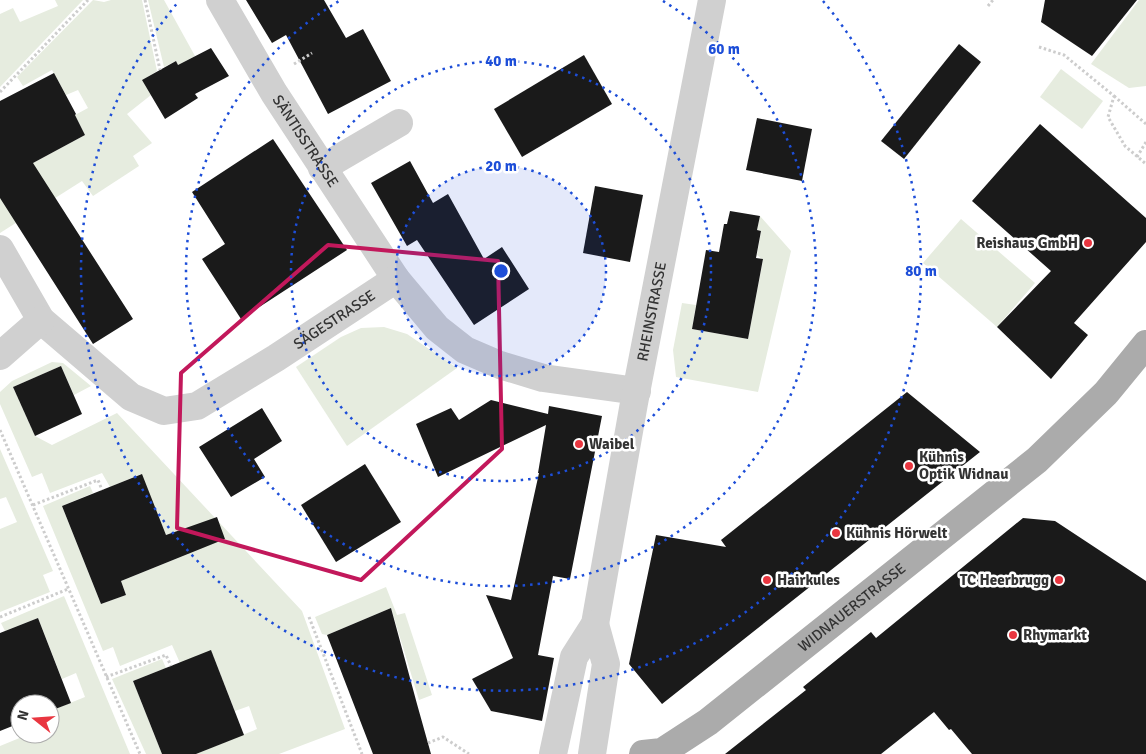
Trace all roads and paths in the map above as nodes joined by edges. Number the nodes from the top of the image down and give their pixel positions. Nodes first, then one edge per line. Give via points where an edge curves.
1 (88, 0) edge
2 (145, 0) edge
3 (220, 0) edge
4 (712, 0) edge
5 (993, 0) edge
6 (988, 6) dead end
7 (1039, 47) dead end
8 (160, 70) dead end
9 (0, 92) edge
10 (1114, 96) junction
11 (399, 122) dead end
12 (1146, 124) edge
13 (1146, 142) edge
14 (1138, 157) junction
15 (1146, 164) edge
16 (322, 168) junction
17 (0, 249) edge
18 (396, 279) junction
19 (42, 320) junction
20 (1146, 344) edge
21 (0, 356) edge
22 (637, 391) junction
23 (0, 430) edge
24 (102, 490) dead end
25 (32, 505) junction
26 (68, 589) junction
27 (0, 617) edge
28 (309, 617) dead end
29 (594, 624) junction
30 (171, 666) dead end
31 (106, 677) junction
32 (428, 743) dead end
33 (656, 753) edge
34 (140, 754) edge
35 (362, 754) edge
36 (468, 754) edge
37 (553, 754) edge
38 (592, 754) edge

1 - 9 path
2 - 8 path
3 - 16 street, SÄNTISSTRASSE
4 - 22 street, RHEINSTRASSE
5 - 6 path
7 - 10 path via 1064,56
10 - 12 path
10 - 14 path via 1108,117 1125,146
11 - 16 street
13 - 14 path
14 - 15 path
16 - 18 street, SÄNTISSTRASSE
17 - 19 street, SÄGESTRASSE
18 - 19 street, SÄGESTRASSE via 280,356 197,406 164,411 131,397
18 - 22 street via 437,328 465,350 543,378
19 - 21 street
20 - 33 main road, WIDNAUERSTRASSE via 1106,393 1037,460 708,722
22 - 29 street, RHEINSTRASSE
23 - 25 path
24 - 25 path via 98,480
25 - 26 path
26 - 27 path
26 - 31 path
28 - 35 path
29 - 37 street, RHEINSTRASSE via 574,657
29 - 38 street, RHEINSTRASSE via 606,664
30 - 31 path via 166,654
31 - 34 path
32 - 36 path via 443,737

